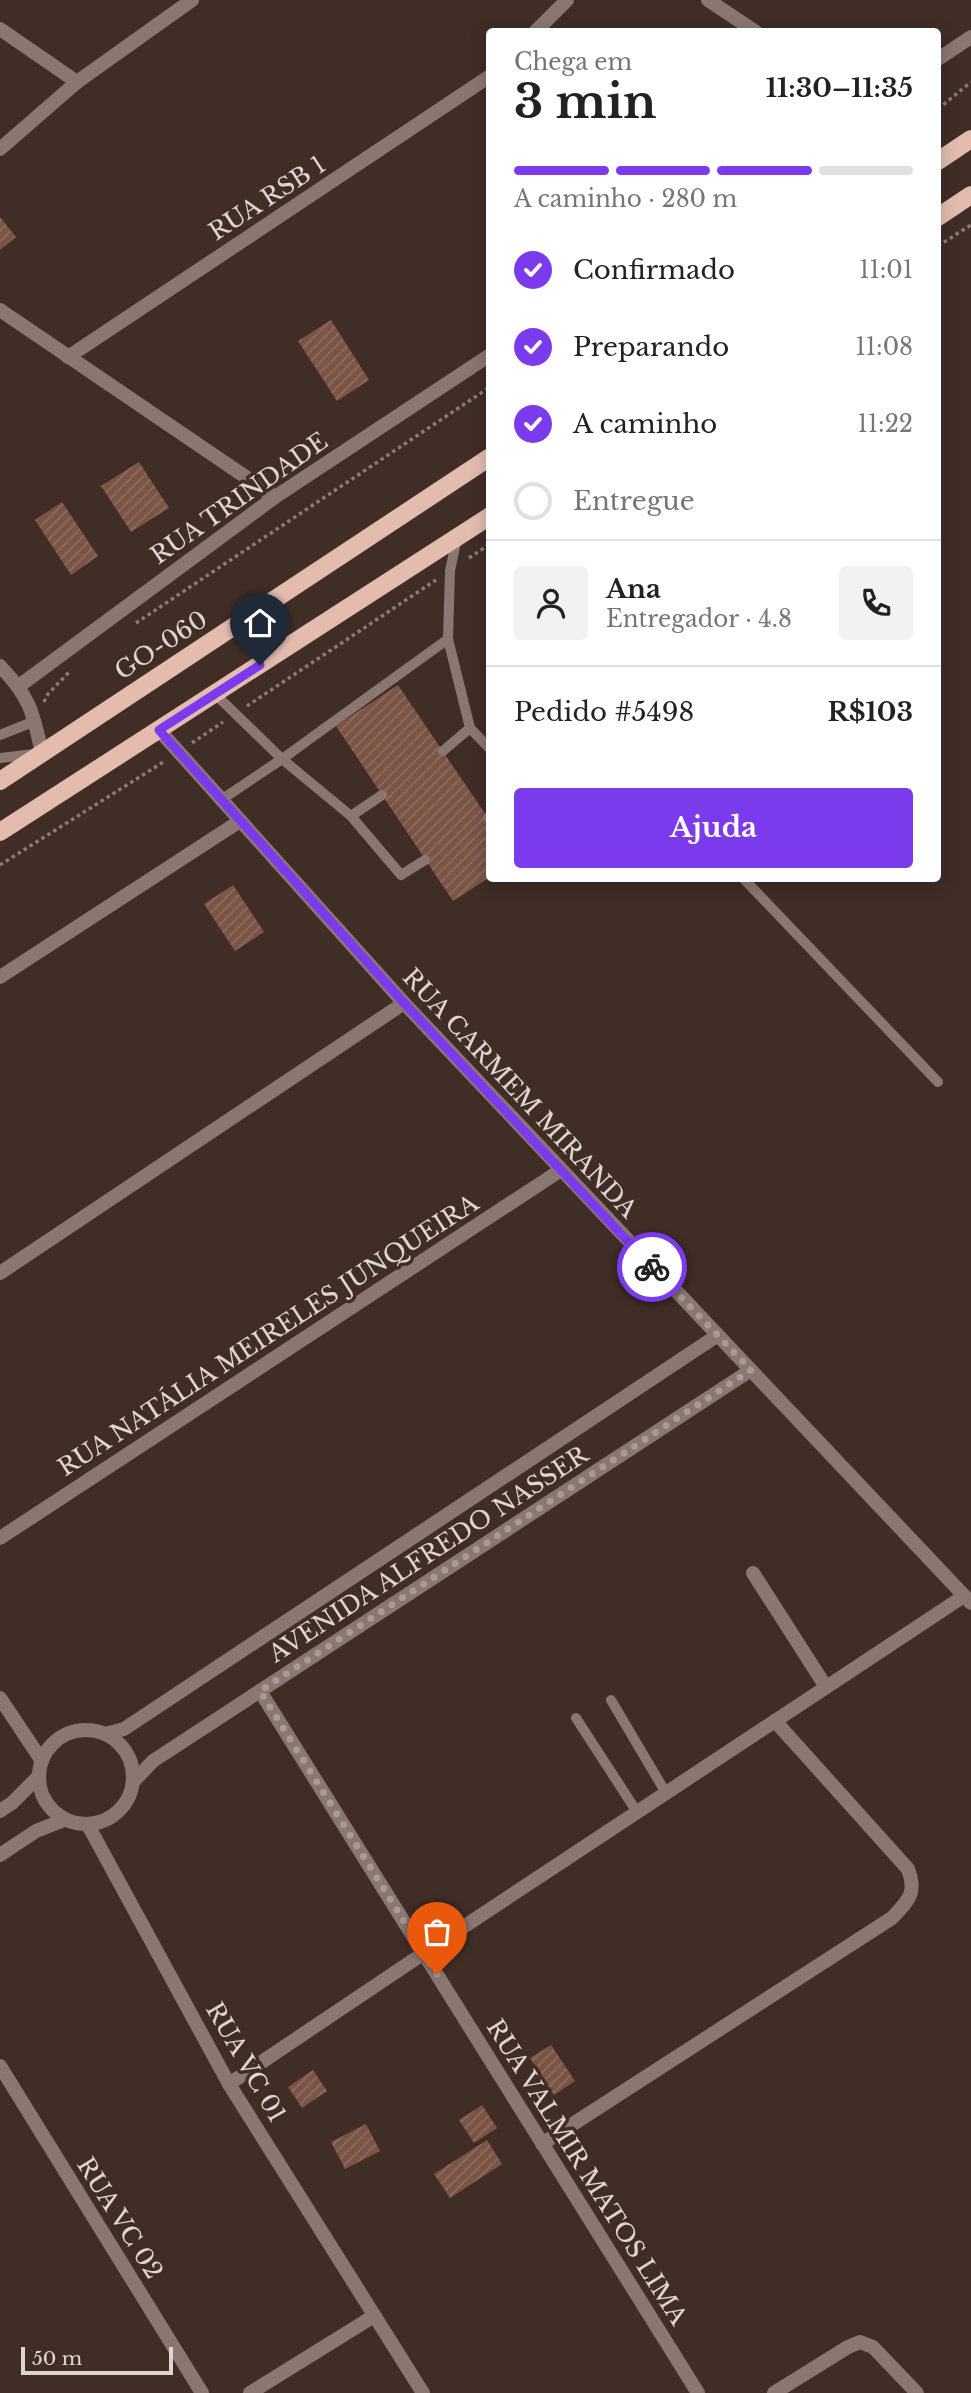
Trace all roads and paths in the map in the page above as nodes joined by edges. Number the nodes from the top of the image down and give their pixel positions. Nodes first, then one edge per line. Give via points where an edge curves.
1 (192, 0) edge
2 (567, 0) edge
3 (708, 0) edge
4 (539, 28) edge
5 (750, 28) edge
6 (0, 29) edge
7 (971, 37) edge
8 (941, 57) edge
9 (486, 79) edge
10 (77, 82) junction
11 (971, 82) edge
12 (941, 106) edge
13 (971, 139) edge
14 (0, 149) edge
15 (941, 159) edge
16 (971, 195) edge
17 (941, 215) edge
18 (971, 225) edge
19 (941, 244) edge
20 (0, 310) edge
21 (68, 356) junction
22 (486, 358) edge
23 (486, 390) edge
24 (486, 460) edge
25 (275, 497) junction
26 (486, 519) edge
27 (457, 537) junction
28 (127, 629) dead end
29 (448, 639) junction
30 (0, 666) edge
31 (72, 669) dead end
32 (19, 686) junction
33 (215, 694) junction
34 (35, 721) junction
35 (470, 728) junction
36 (159, 730) junction
37 (0, 735) edge
38 (486, 745) edge
39 (443, 751) dead end
40 (42, 753) junction
41 (0, 758) edge
42 (282, 758) junction
43 (0, 781) edge
44 (382, 795) dead end
45 (221, 800) junction
46 (351, 816) junction
47 (240, 821) junction
48 (0, 832) edge
49 (425, 860) dead end
50 (747, 882) edge
51 (0, 977) edge
52 (404, 1003) junction
53 (938, 1082) dead end
54 (561, 1170) junction
55 (0, 1273) edge
56 (718, 1335) junction
57 (751, 1370) junction
58 (0, 1538) edge
59 (753, 1573) dead end
60 (968, 1599) edge
61 (826, 1687) junction
62 (260, 1691) junction
63 (0, 1698) edge
64 (611, 1700) dead end
65 (576, 1718) dead end
66 (775, 1721) junction
67 (105, 1734) junction
68 (42, 1761) junction
69 (38, 1777) junction
70 (133, 1782) junction
71 (666, 1793) junction
72 (0, 1811) edge
73 (637, 1812) junction
74 (64, 1820) junction
75 (88, 1825) junction
76 (0, 1855) edge
77 (424, 1953) junction
78 (0, 2066) edge
79 (229, 2084) junction
80 (542, 2144) junction
81 (374, 2316) junction
82 (202, 2393) edge
83 (250, 2393) edge
84 (422, 2393) edge
85 (698, 2393) edge
86 (774, 2393) edge
87 (917, 2393) edge

1 - 10 street
2 - 4 street
3 - 5 street
6 - 10 street
7 - 8 street
9 - 21 street, RUA RSB 1
10 - 14 street
11 - 12 path
13 - 15 main road
16 - 17 main road
18 - 19 path
20 - 21 street
21 - 25 street
22 - 25 street, RUA TRINDADE
23 - 28 path
24 - 40 main road, GO-060 / GO-060
25 - 32 street, RUA TRINDADE
26 - 27 main road
27 - 29 lane via 450,571
27 - 33 main road
29 - 35 lane
29 - 42 lane
30 - 32 street
31 - 34 path via 48,694
32 - 34 street
33 - 36 main road
33 - 42 lane
34 - 37 lane
34 - 40 street
35 - 38 lane
35 - 39 lane
36 - 45 street, RUA CARMEM MIRANDA
36 - 48 main road
40 - 41 lane
40 - 43 main road, GO-060 / GO-060
42 - 45 lane
42 - 46 lane
44 - 46 lane
45 - 47 street, RUA CARMEM MIRANDA
46 - 49 lane via 401,875
47 - 51 street
47 - 52 street, RUA CARMEM MIRANDA
50 - 53 lane
52 - 54 street, RUA CARMEM MIRANDA
52 - 55 street
54 - 56 street, RUA CARMEM MIRANDA
54 - 58 street, RUA NATÁLIA MEIRELES JUNQUEIRA
56 - 57 street, RUA CARMEM MIRANDA
56 - 67 street, AVENIDA ALFREDO NASSER via 124,1729
57 - 60 street, RUA CARMEM MIRANDA
57 - 62 street, AVENIDA ALFREDO NASSER
59 - 61 street
60 - 61 street
61 - 66 street
62 - 70 street, AVENIDA ALFREDO NASSER via 153,1761
62 - 77 street, RUA VALMIR MATOS LIMA
63 - 68 street
64 - 71 lane
65 - 73 lane
66 - 71 street
66 - 80 street via 908,1869 912,1892 906,1903 892,1918
67 - 68 street via 77,1730 64,1735
67 - 70 street via 126,1752
68 - 69 street
69 - 72 street
69 - 74 street via 47,1805
70 - 75 street via 121,1810
71 - 73 street
73 - 77 street
74 - 75 street
74 - 76 street via 36,1831
75 - 79 street, RUA VC 01
77 - 79 street
77 - 80 street, RUA VALMIR MATOS LIMA
78 - 82 street, RUA VC 02
79 - 81 street, RUA VC 01
80 - 85 street, RUA VALMIR MATOS LIMA
81 - 83 street
81 - 84 street, RUA VC 01
86 - 87 street via 860,2342 873,2347

